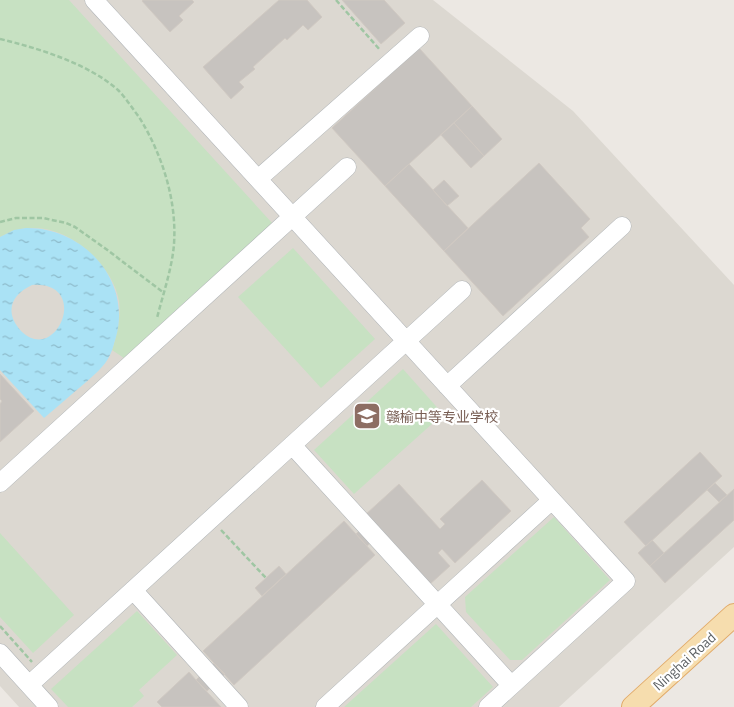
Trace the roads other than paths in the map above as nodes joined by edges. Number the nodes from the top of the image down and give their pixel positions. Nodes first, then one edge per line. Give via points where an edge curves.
1 (94, 0) edge
2 (420, 36) dead end
3 (347, 167) dead end
4 (258, 179) junction
5 (292, 217) junction
6 (622, 226) dead end
7 (462, 290) dead end
8 (406, 340) junction
9 (448, 386) junction
10 (292, 445) junction
11 (0, 483) edge
12 (552, 500) junction
13 (133, 590) junction
14 (438, 604) junction
15 (734, 615) edge
16 (734, 634) edge
17 (0, 653) edge
18 (29, 685) junction
19 (511, 685) junction
20 (49, 707) edge
21 (239, 707) edge
22 (325, 707) edge
23 (488, 707) edge
24 (633, 707) edge
25 (654, 707) edge

1 - 4 lane
2 - 4 lane
3 - 5 lane
4 - 5 lane
5 - 8 lane
5 - 11 lane
6 - 9 lane
7 - 8 lane
8 - 9 lane
8 - 10 lane
9 - 12 lane
10 - 13 lane
10 - 14 lane
12 - 14 lane
12 - 19 lane via 626,581
13 - 18 lane
13 - 21 lane
14 - 19 lane
14 - 22 lane
15 - 24 main road, Ninghai Road
16 - 25 main road, Ninghai Road
17 - 18 lane
18 - 20 lane
19 - 23 lane

